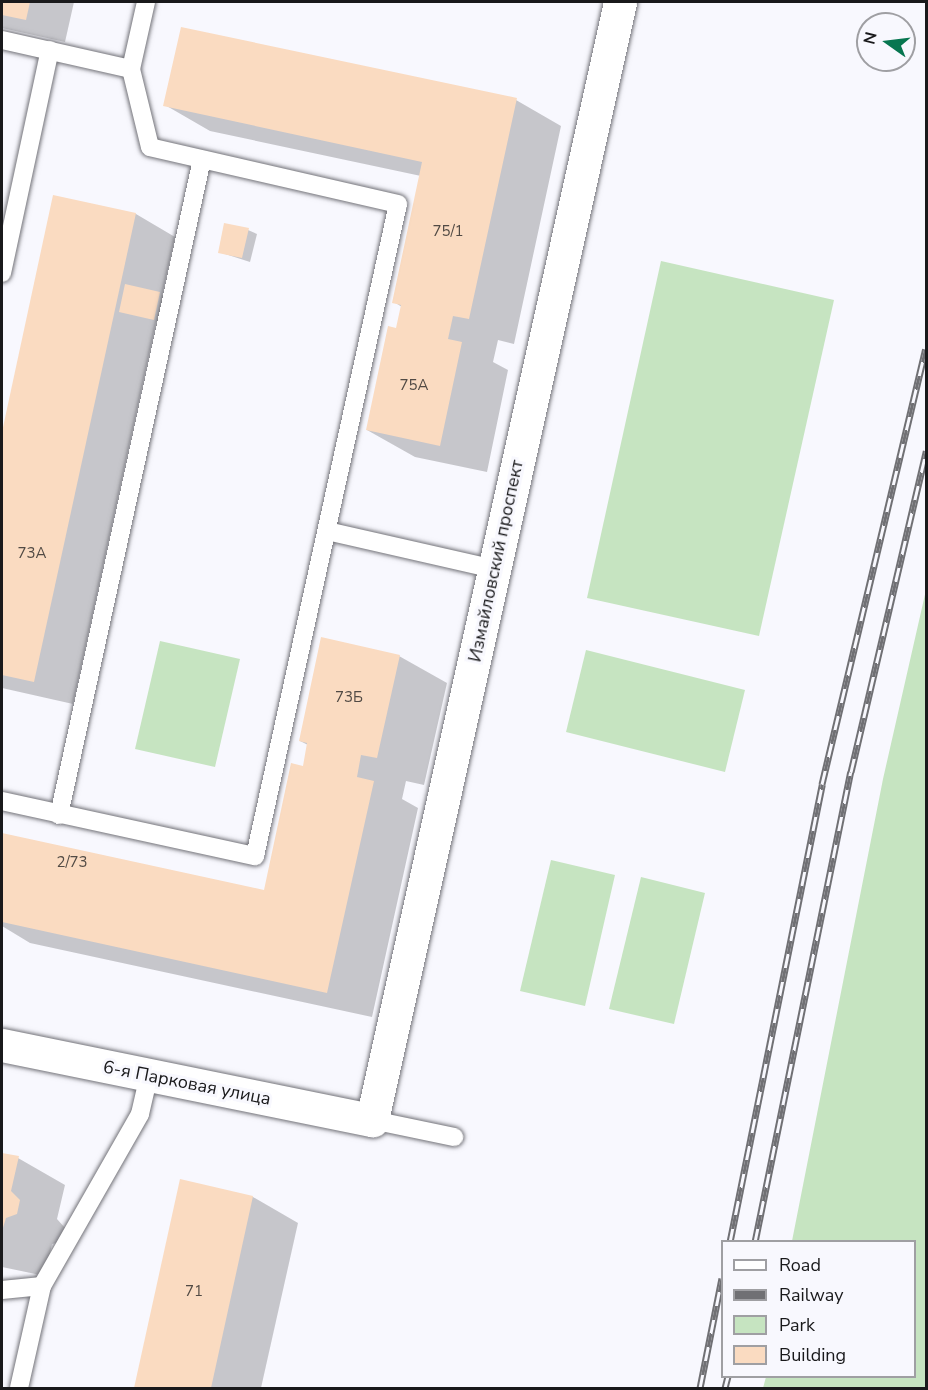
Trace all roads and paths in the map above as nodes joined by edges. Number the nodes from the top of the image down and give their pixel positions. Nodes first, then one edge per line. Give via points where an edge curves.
1 (146, 2) edge
2 (620, 2) edge
3 (2, 40) edge
4 (50, 50) junction
5 (130, 69) junction
6 (202, 159) junction
7 (2, 273) edge
8 (327, 531) junction
9 (494, 569) junction
10 (2, 801) edge
11 (59, 815) junction
12 (2, 1045) edge
13 (149, 1076) junction
14 (372, 1120) junction
15 (454, 1137) dead end
16 (42, 1286) junction
17 (2, 1290) edge
18 (19, 1389) edge

1 - 5 lane
2 - 9 street, Измайловский проспект
3 - 4 lane
4 - 5 lane
4 - 7 lane
5 - 6 lane via 150,147
6 - 8 lane via 398,204
6 - 11 lane
8 - 9 lane
8 - 11 lane via 255,856
9 - 14 street, Измайловский проспект
10 - 11 lane
12 - 13 street, 6-я Парковая улица
13 - 14 street, 6-я Парковая улица
13 - 16 lane via 140,1114
14 - 15 lane
16 - 17 lane
16 - 18 lane

